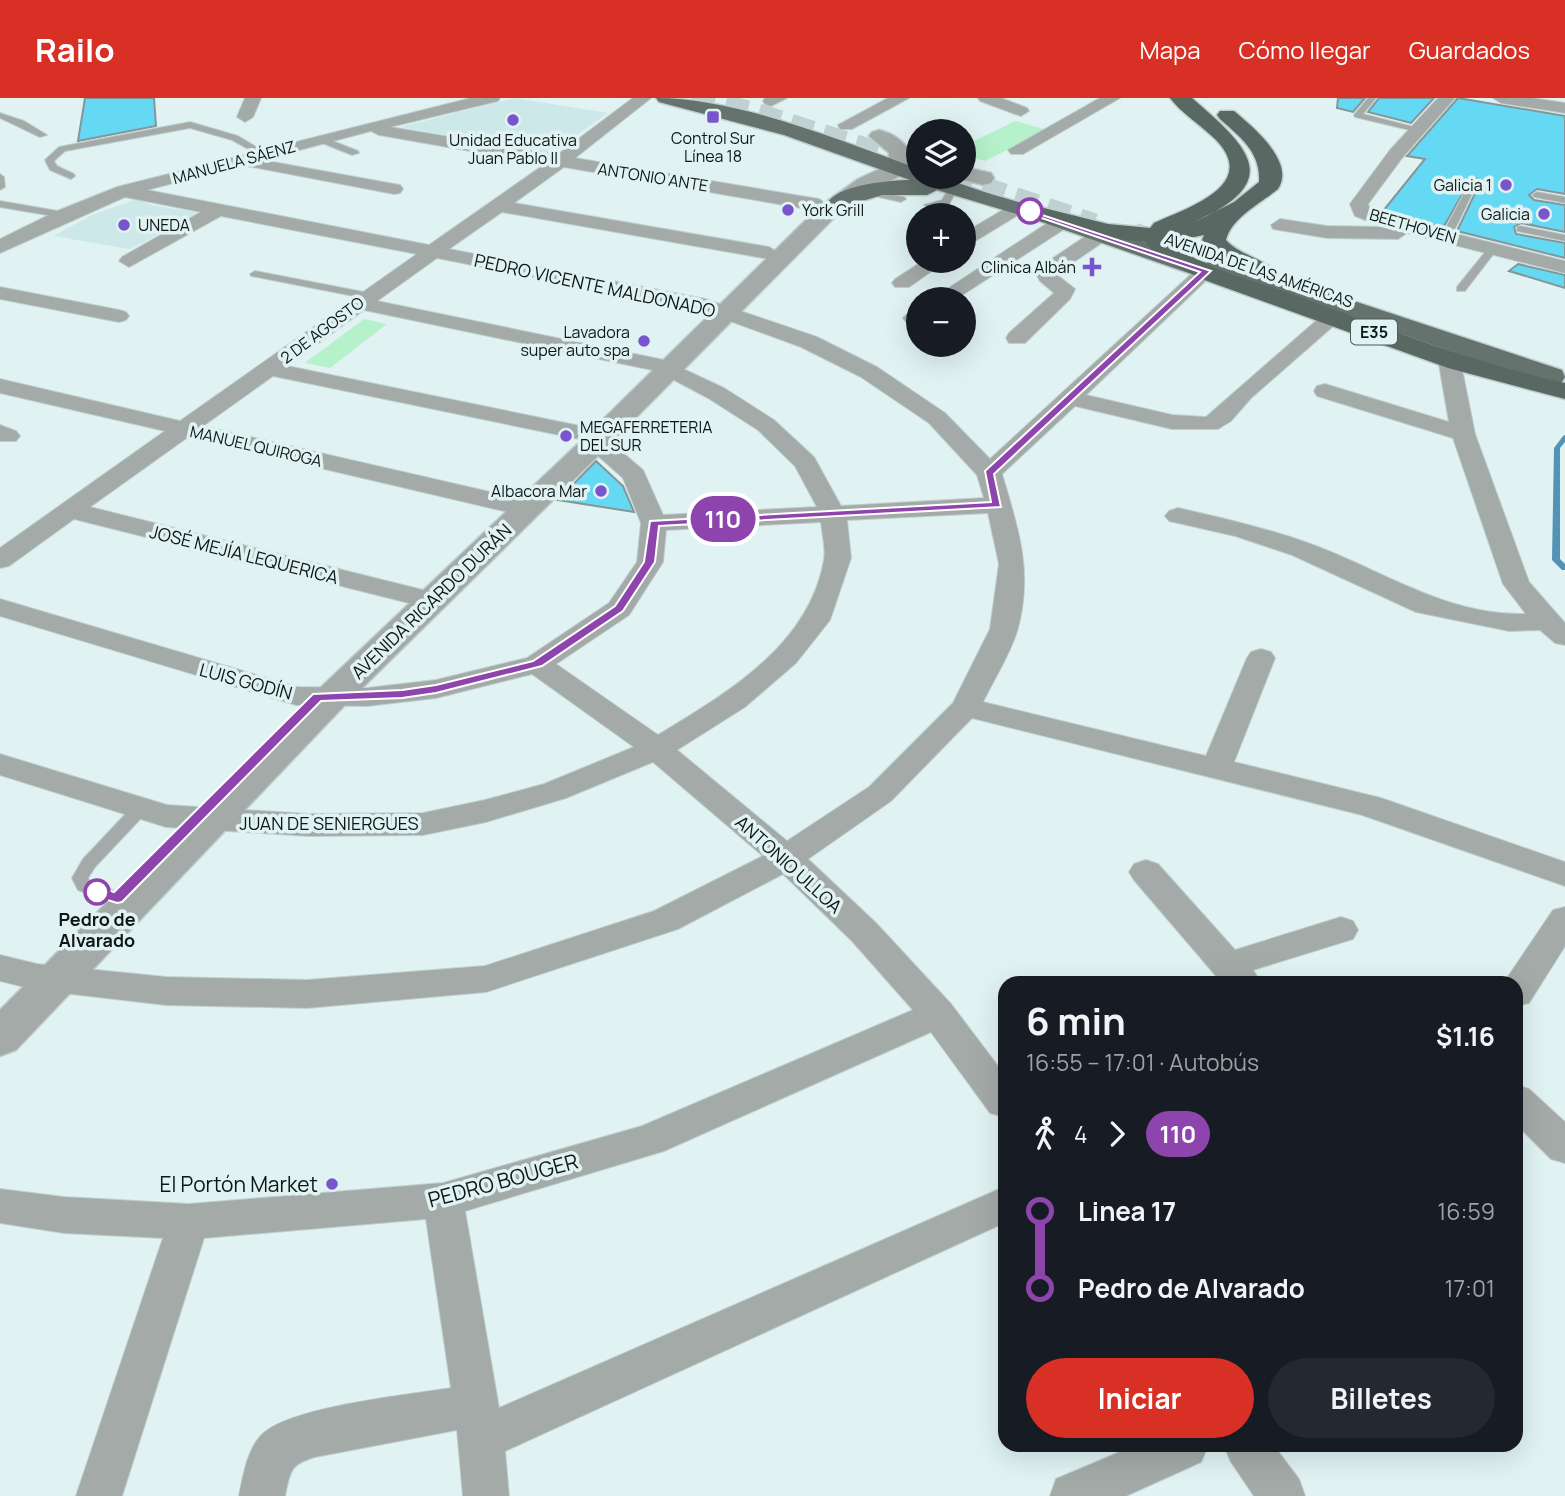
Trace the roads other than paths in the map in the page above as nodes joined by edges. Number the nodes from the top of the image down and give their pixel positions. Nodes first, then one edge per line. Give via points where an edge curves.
1 (253, 98) edge
2 (643, 98) edge
3 (666, 98) edge
4 (716, 98) edge
5 (901, 98) edge
6 (1112, 98) edge
7 (1180, 98) edge
8 (1208, 98) edge
9 (1372, 98) edge
10 (1447, 98) edge
11 (1501, 98) edge
12 (1554, 98) edge
13 (485, 99) edge
14 (994, 99) edge
15 (1565, 100) edge
16 (1565, 108) edge
17 (1021, 111) dead end
18 (0, 115) edge
19 (245, 117) dead end
20 (830, 121) junction
21 (364, 128) junction
22 (1418, 130) junction
23 (43, 135) dead end
24 (879, 136) joint
25 (320, 139) junction
26 (825, 143) junction
27 (1017, 150) dead end
28 (355, 153) dead end
29 (264, 154) junction
30 (237, 161) junction
31 (559, 162) junction
32 (904, 163) edge
33 (71, 176) dead end
34 (0, 177) edge
35 (976, 181) edge
36 (976, 182) edge
37 (1474, 182) dead end
38 (0, 187) edge
39 (394, 189) dead end
40 (956, 189) edge
41 (123, 191) junction
42 (951, 192) junction
43 (1537, 195) dead end
44 (838, 197) junction
45 (901, 199) dead end
46 (1565, 200) edge
47 (940, 203) edge
48 (0, 204) edge
49 (496, 205) junction
50 (1016, 208) junction
51 (1223, 209) junction
52 (216, 211) junction
53 (64, 215) junction
54 (1060, 215) junction
55 (1280, 225) dead end
56 (1520, 229) dead end
57 (976, 234) edge
58 (1436, 234) junction
59 (1099, 236) junction
60 (1158, 236) junction
61 (1565, 238) edge
62 (0, 247) edge
63 (1493, 248) junction
64 (431, 251) junction
65 (769, 253) junction
66 (129, 261) dead end
67 (1220, 266) junction
68 (1565, 267) edge
69 (917, 273) edge
70 (256, 274) dead end
71 (902, 283) dead end
72 (959, 287) edge
73 (1461, 289) dead end
74 (0, 293) edge
75 (363, 299) junction
76 (720, 310) junction
77 (119, 316) dead end
78 (1332, 317) junction
79 (1017, 338) dead end
80 (1449, 359) junction
81 (661, 367) junction
82 (270, 369) junction
83 (1556, 383) edge
84 (0, 386) edge
85 (1325, 391) dead end
86 (1071, 398) junction
87 (184, 429) junction
88 (1463, 434) junction
89 (592, 438) junction
90 (989, 473) junction
91 (512, 505) junction
92 (998, 505) junction
93 (70, 510) junction
94 (832, 513) junction
95 (1178, 516) dead end
96 (654, 523) junction
97 (0, 560) edge
98 (417, 597) junction
99 (0, 607) edge
100 (1556, 630) edge
101 (1261, 658) dead end
102 (537, 664) junction
103 (315, 697) junction
104 (966, 706) junction
105 (657, 749) junction
106 (0, 764) edge
107 (1216, 768) junction
108 (141, 808) junction
109 (203, 820) junction
110 (786, 858) junction
111 (1146, 872) dead end
112 (1565, 874) edge
113 (117, 898) junction
114 (1565, 919) edge
115 (1341, 930) dead end
116 (0, 968) edge
117 (1236, 974) edge
118 (47, 978) junction
119 (1523, 982) edge
120 (0, 1013) edge
121 (938, 1014) junction
122 (0, 1038) edge
123 (998, 1094) edge
124 (1523, 1107) edge
125 (1565, 1147) edge
126 (443, 1200) junction
127 (0, 1206) edge
128 (998, 1206) edge
129 (189, 1222) junction
130 (478, 1422) junction
131 (1172, 1452) edge
132 (1251, 1452) edge
133 (99, 1496) edge
134 (262, 1496) edge
135 (486, 1496) edge
136 (1073, 1496) edge
137 (1282, 1496) edge

1 - 19 street
2 - 31 street, 2 DE AGOSTO
3 - 26 main road, AVENIDA DE LAS AMÉRICAS
4 - 20 main road
5 - 20 street
6 - 27 street
7 - 51 highway, E35 via 1233,147 1237,157 1237,186
8 - 51 highway via 1261,146 1272,170 1270,184
9 - 22 lane via 1358,115
10 - 22 street, BEETHOVEN
11 - 16 street
12 - 15 street
13 - 21 street, MANUELA SÁENZ
14 - 17 street
18 - 23 lane
20 - 24 main road
21 - 25 street, MANUELA SÁENZ
21 - 31 street, ANTONIO ANTE
22 - 58 street, BEETHOVEN via 1359,204 1371,217
24 - 32 street via 898,149
25 - 28 lane
25 - 29 street, MANUELA SÁENZ
26 - 32 main road, AVENIDA DE LAS AMÉRICAS
26 - 44 main road via 844,156 848,169
29 - 30 street, MANUELA SÁENZ
29 - 33 lane via 235,138 183,125 62,149 52,155 53,168
30 - 39 street
30 - 41 street, MANUELA SÁENZ
31 - 44 street, ANTONIO ANTE
31 - 49 street, 2 DE AGOSTO
32 - 44 street
34 - 38 lane
35 - 54 main road, AVENIDA DE LAS AMÉRICAS
36 - 50 main road, AVENIDA DE LAS AMÉRICAS
37 - 58 lane
40 - 42 main road
41 - 52 street, PEDRO VICENTE MALDONADO
41 - 53 street, MANUELA SÁENZ
42 - 44 main road via 887,187
42 - 47 lane
43 - 46 lane
44 - 45 lane
44 - 65 street, AVENIDA RICARDO DURÁN
44 - 76 street, AVENIDA RICARDO DURÁN
48 - 53 lane
49 - 64 street, 2 DE AGOSTO
49 - 65 street
50 - 54 main road, AVENIDA DE LAS AMÉRICAS
50 - 57 street
51 - 54 highway
51 - 60 highway via 1199,230
51 - 67 highway, E35 via 1214,240
52 - 64 street, PEDRO VICENTE MALDONADO
52 - 66 street
53 - 62 street, MANUELA SÁENZ
54 - 59 main road, AVENIDA DE LAS AMÉRICAS
54 - 60 main road, AVENIDA DE LAS AMÉRICAS
54 - 60 highway via 1130,237
54 - 72 street
55 - 58 street via 1362,234
56 - 61 lane
58 - 63 street, BEETHOVEN
59 - 67 main road, AVENIDA DE LAS AMÉRICAS
59 - 79 street via 1045,272 1065,289 1063,295
60 - 67 main road, AVENIDA DE LAS AMÉRICAS
60 - 67 highway, E35 via 1157,243 1170,255
63 - 68 street, BEETHOVEN
63 - 73 lane
64 - 75 street, 2 DE AGOSTO
64 - 76 street, PEDRO VICENTE MALDONADO
65 - 76 street, AVENIDA RICARDO DURÁN
67 - 78 highway, AVENIDA DE LAS AMÉRICAS / E35
67 - 83 main road, AVENIDA DE LAS AMÉRICAS
67 - 86 street
69 - 71 street
70 - 75 lane
74 - 77 street
75 - 81 street, JUAN DE SENIERGUES
75 - 82 street, 2 DE AGOSTO
76 - 81 street, AVENIDA RICARDO DURÁN
76 - 90 street, PEDRO VICENTE MALDONADO via 809,342 869,372 937,418
78 - 80 highway, AVENIDA DE LAS AMÉRICAS / E35
78 - 86 street via 1210,424 1172,422
80 - 83 highway, AVENIDA DE LAS AMÉRICAS / E35
80 - 88 street
81 - 89 street, AVENIDA RICARDO DURÁN
81 - 94 street, JUAN DE SENIERGUES via 716,393 766,425 805,462
82 - 87 street, 2 DE AGOSTO
82 - 89 street, LUIS GODÍN
84 - 87 street, MANUEL QUIROGA
85 - 88 street
86 - 90 street
87 - 91 street, MANUEL QUIROGA
87 - 93 street, 2 DE AGOSTO
88 - 100 street via 1516,584
89 - 91 street, AVENIDA RICARDO DURÁN
89 - 96 street, LUIS GODÍN via 635,475
89 - 103 street, AVENIDA RICARDO DURÁN
90 - 92 street, PEDRO VICENTE MALDONADO
91 - 98 street, AVENIDA RICARDO DURÁN
92 - 94 street
92 - 104 street, PEDRO VICENTE MALDONADO via 1012,564 1008,605 1004,629
93 - 97 street, 2 DE AGOSTO
93 - 98 street, JOSÉ MEJÍA LEQUERICA
94 - 96 street
94 - 105 street, JUAN DE SENIERGUES via 838,558 820,614 786,657 735,701
95 - 100 street via 1301,549 1426,606
96 - 102 street, LUIS GODÍN via 650,562 619,608
98 - 103 street, AVENIDA RICARDO DURÁN
99 - 103 street, LUIS GODÍN via 251,684
101 - 107 street
102 - 103 street, LUIS GODÍN via 436,689
102 - 105 street, ANTONIO ULLOA
103 - 109 street, AVENIDA RICARDO DURÁN
104 - 107 street
104 - 110 street, PEDRO VICENTE MALDONADO via 880,794
105 - 109 street, JUAN DE SENIERGUES via 555,791 423,824
105 - 110 street, ANTONIO ULLOA
106 - 108 street, JUAN DE SENIERGUES
107 - 112 street via 1370,806
108 - 109 street, JUAN DE SENIERGUES
108 - 113 lane via 80,878 84,886
109 - 113 street, AVENIDA RICARDO DURÁN
109 - 118 street, AVENIDA RICARDO DURÁN
110 - 118 street, PEDRO VICENTE MALDONADO via 666,920 486,979 307,994 166,991
110 - 121 street, ANTONIO ULLOA via 864,932
111 - 117 street
113 - 118 street, AVENIDA RICARDO DURÁN
114 - 119 street
115 - 117 street
116 - 118 street, PEDRO VICENTE MALDONADO
118 - 120 street, AVENIDA RICARDO DURÁN
118 - 122 street, AVENIDA RICARDO DURÁN
121 - 123 street, ANTONIO ULLOA
121 - 126 street, PEDRO BOUGER via 650,1140
124 - 125 street
126 - 129 street, PEDRO BOUGER
126 - 130 street
127 - 129 street, PEDRO BOUGER via 64,1215
128 - 130 street
129 - 133 street
130 - 134 street via 317,1434 283,1446 270,1463
130 - 135 street
131 - 136 street
132 - 137 street

